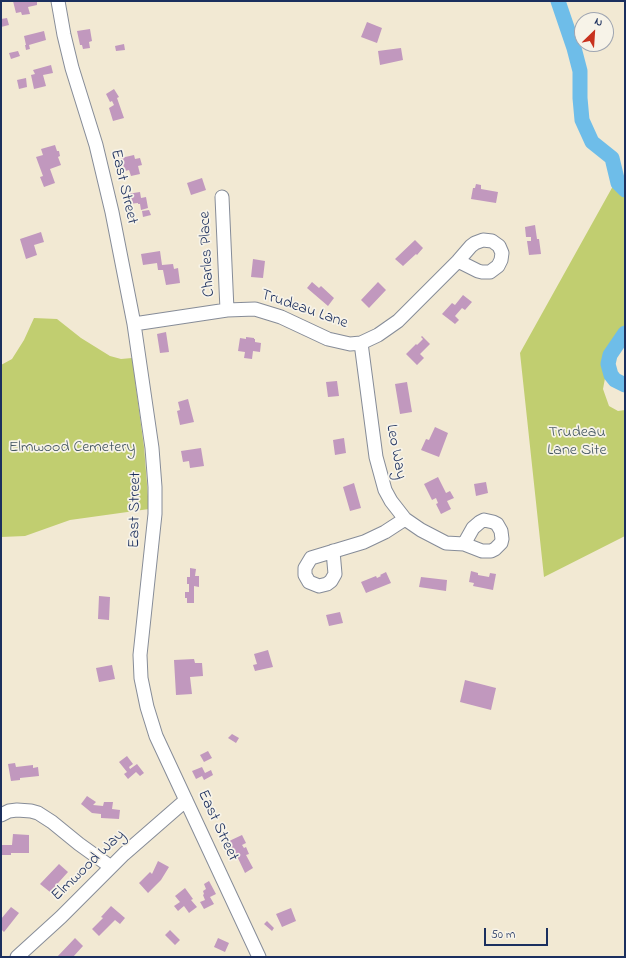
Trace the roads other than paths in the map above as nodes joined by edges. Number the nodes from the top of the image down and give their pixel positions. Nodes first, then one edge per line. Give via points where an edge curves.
1 (58, 1) edge
2 (222, 197) dead end
3 (458, 261) dead end
4 (227, 310) junction
5 (134, 324) junction
6 (361, 343) junction
7 (405, 518) junction
8 (464, 544) dead end
9 (333, 551) dead end
10 (186, 800) junction
11 (1, 816) edge
12 (111, 867) junction
13 (17, 957) edge
14 (259, 957) edge

1 - 5 street, East Street via 72,68 108,193
2 - 4 street, Charles Place
3 - 6 street, Trudeau Lane via 398,321
4 - 5 street, Trudeau Lane
4 - 6 street, Trudeau Lane via 255,309 268,312 328,339 350,344
5 - 10 street, East Street via 152,448 156,501 141,645 141,678 152,725
6 - 7 street, Leo Way via 379,471 391,501
7 - 8 street, Leo Way via 440,540
7 - 9 street via 377,536
10 - 12 street, Elmwood Way
10 - 14 street, East Street
11 - 12 street via 16,810 31,810 38,813
12 - 13 street, Elmwood Way

